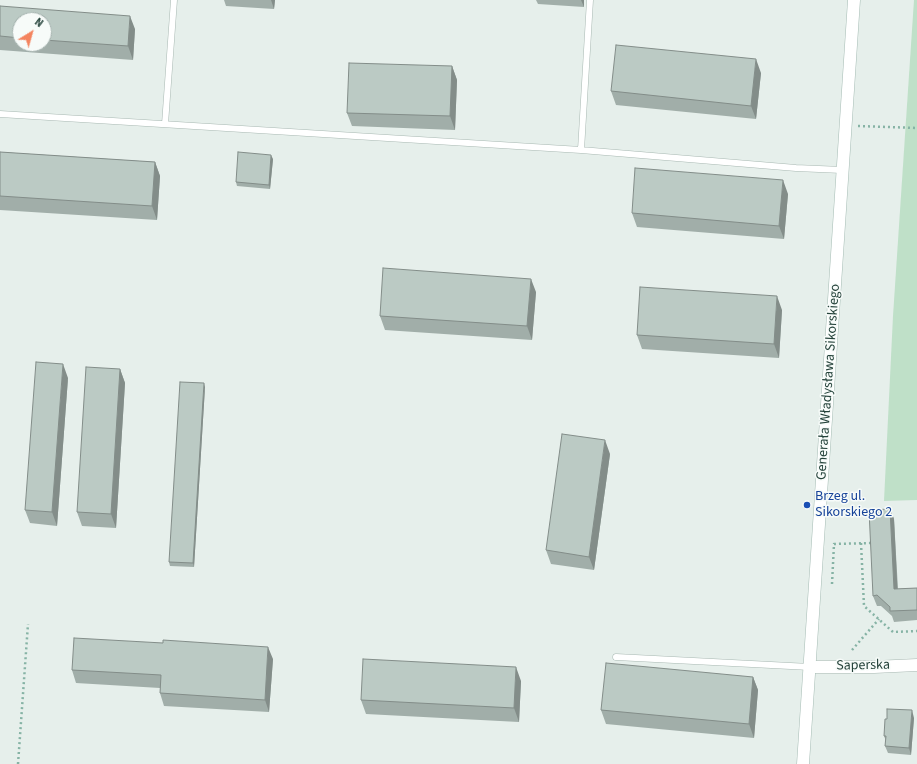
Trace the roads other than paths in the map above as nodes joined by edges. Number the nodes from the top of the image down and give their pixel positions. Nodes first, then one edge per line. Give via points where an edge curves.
1 (174, 0) edge
2 (590, 0) edge
3 (854, 0) edge
4 (0, 114) edge
5 (165, 124) junction
6 (581, 150) junction
7 (842, 170) junction
8 (616, 657) dead end
9 (917, 665) edge
10 (810, 667) junction
11 (803, 764) edge

1 - 5 lane
2 - 6 lane
3 - 7 main road, Generała Władysława Sikorskiego
4 - 5 lane
5 - 6 lane
6 - 7 lane
7 - 10 main road, Generała Władysława Sikorskiego
8 - 10 lane
9 - 10 main road, Saperska
10 - 11 main road, Generała Władysława Sikorskiego

